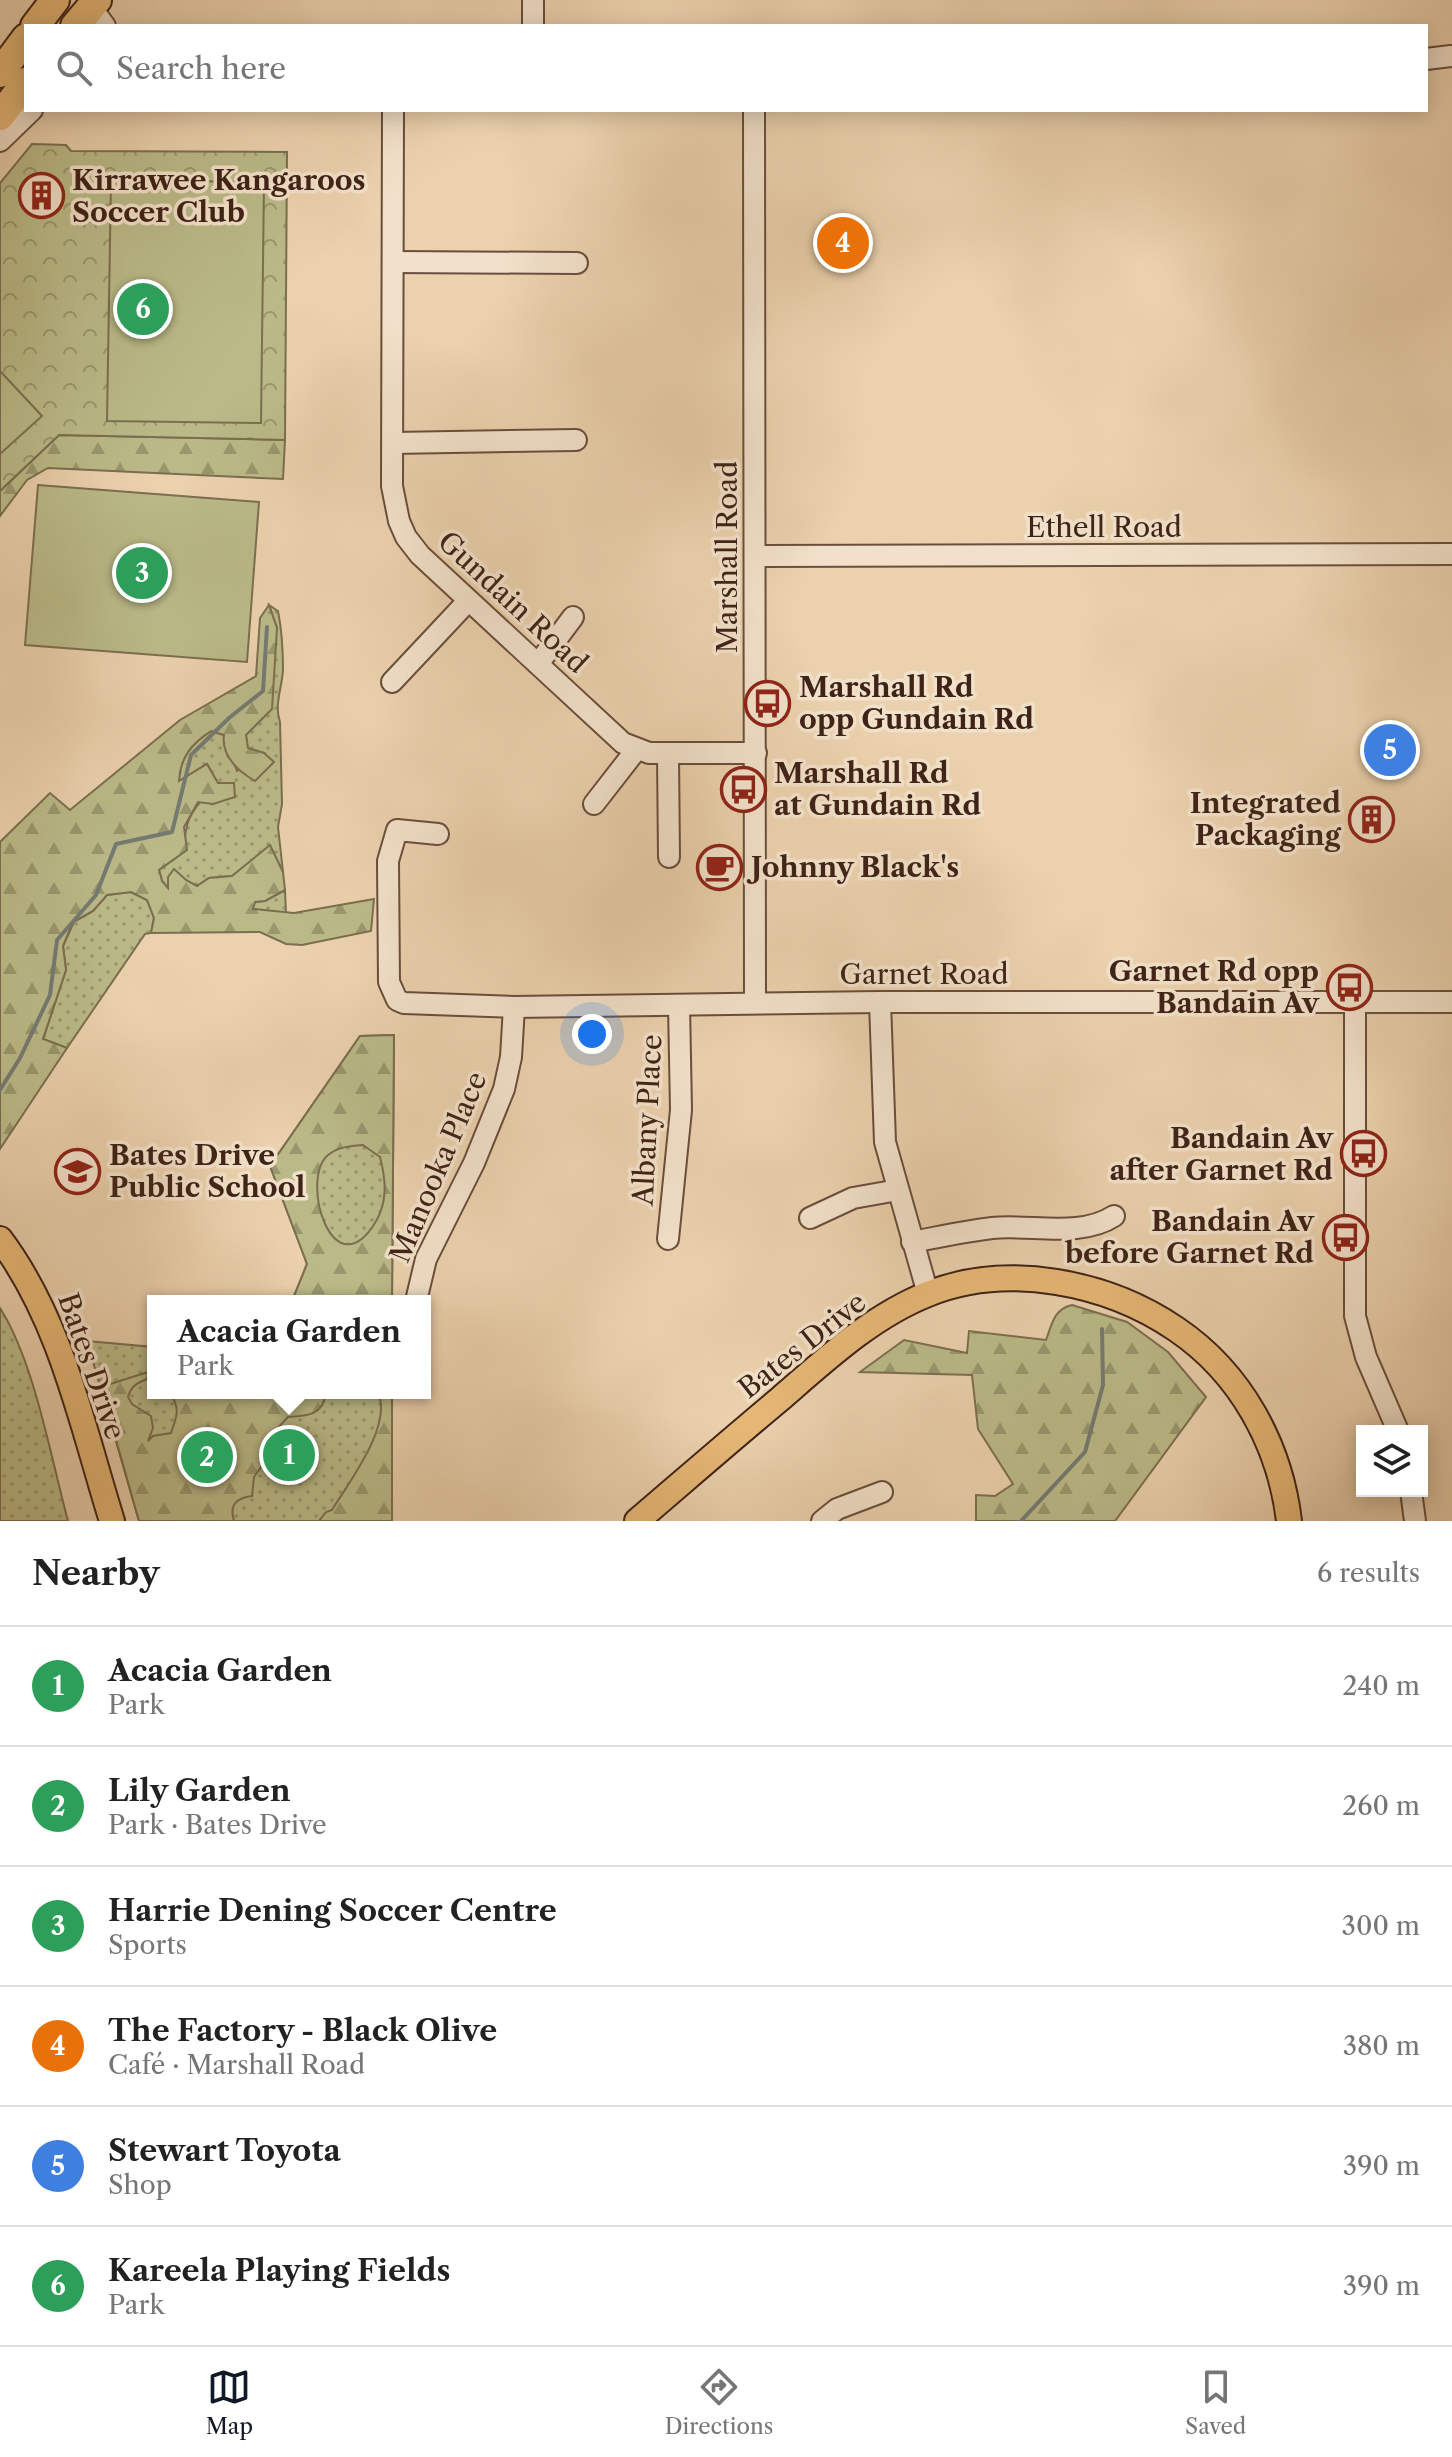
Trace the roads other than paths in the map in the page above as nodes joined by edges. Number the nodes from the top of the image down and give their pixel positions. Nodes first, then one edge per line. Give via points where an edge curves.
1 (55, 0) edge
2 (533, 0) edge
3 (34, 24) edge
4 (533, 24) edge
5 (21, 39) edge
6 (1452, 54) edge
7 (1428, 59) edge
8 (1452, 64) edge
9 (12, 92) edge
10 (393, 112) edge
11 (754, 112) edge
12 (0, 141) edge
13 (394, 262) junction
14 (577, 263) dead end
15 (576, 440) dead end
16 (393, 443) junction
17 (1452, 554) edge
18 (755, 556) junction
19 (468, 601) junction
20 (573, 617) dead end
21 (538, 664) junction
22 (392, 682) dead end
23 (636, 750) junction
24 (756, 753) junction
25 (668, 754) junction
26 (594, 804) dead end
27 (438, 834) dead end
28 (669, 857) dead end
29 (1355, 1001) junction
30 (880, 1002) junction
31 (1452, 1002) edge
32 (755, 1003) junction
33 (679, 1005) junction
34 (514, 1007) junction
35 (898, 1190) junction
36 (1114, 1216) dead end
37 (810, 1218) dead end
38 (0, 1239) edge
39 (668, 1239) dead end
40 (912, 1242) junction
41 (928, 1294) junction
42 (417, 1295) edge
43 (1395, 1425) edge
44 (882, 1492) dead end
45 (1412, 1497) edge
46 (112, 1521) edge
47 (637, 1521) edge
48 (822, 1521) edge
49 (1289, 1521) edge
50 (1415, 1521) edge

1 - 3 highway
2 - 4 street
5 - 9 highway
6 - 7 street
6 - 8 street
9 - 12 street
10 - 13 street, Gundain Road
11 - 18 street, Marshall Road
13 - 14 street
13 - 16 street, Gundain Road
15 - 16 street
16 - 19 street, Gundain Road via 394,505 406,537
17 - 18 street, Ethell Road
18 - 24 street, Marshall Road
19 - 21 street, Gundain Road
19 - 22 street
20 - 21 street
21 - 23 street, Gundain Road
23 - 25 street, Gundain Road
23 - 26 street
24 - 25 street, Gundain Road
24 - 32 street, Marshall Road
25 - 28 street
27 - 34 street, Garnet Road via 397,830 388,861 391,990 397,1000 413,1005
29 - 30 street, Garnet Road
29 - 31 street, Garnet Road
29 - 43 street via 1355,1316
30 - 32 street, Garnet Road
30 - 35 street via 883,1132
32 - 33 street, Garnet Road
33 - 34 street, Garnet Road
33 - 39 street, Albany Place via 681,1110
34 - 42 street, Manooka Place via 504,1089 426,1259
35 - 37 street via 853,1198
35 - 40 street
36 - 40 street via 1086,1228 991,1228
38 - 46 main road, Bates Drive via 43,1311
40 - 41 street
41 - 47 main road, Bates Drive via 862,1331
41 - 49 main road, Bates Drive via 965,1283 1027,1280 1091,1289 1159,1317 1199,1346 1236,1385 1276,1461
44 - 48 street via 837,1509
45 - 50 street

